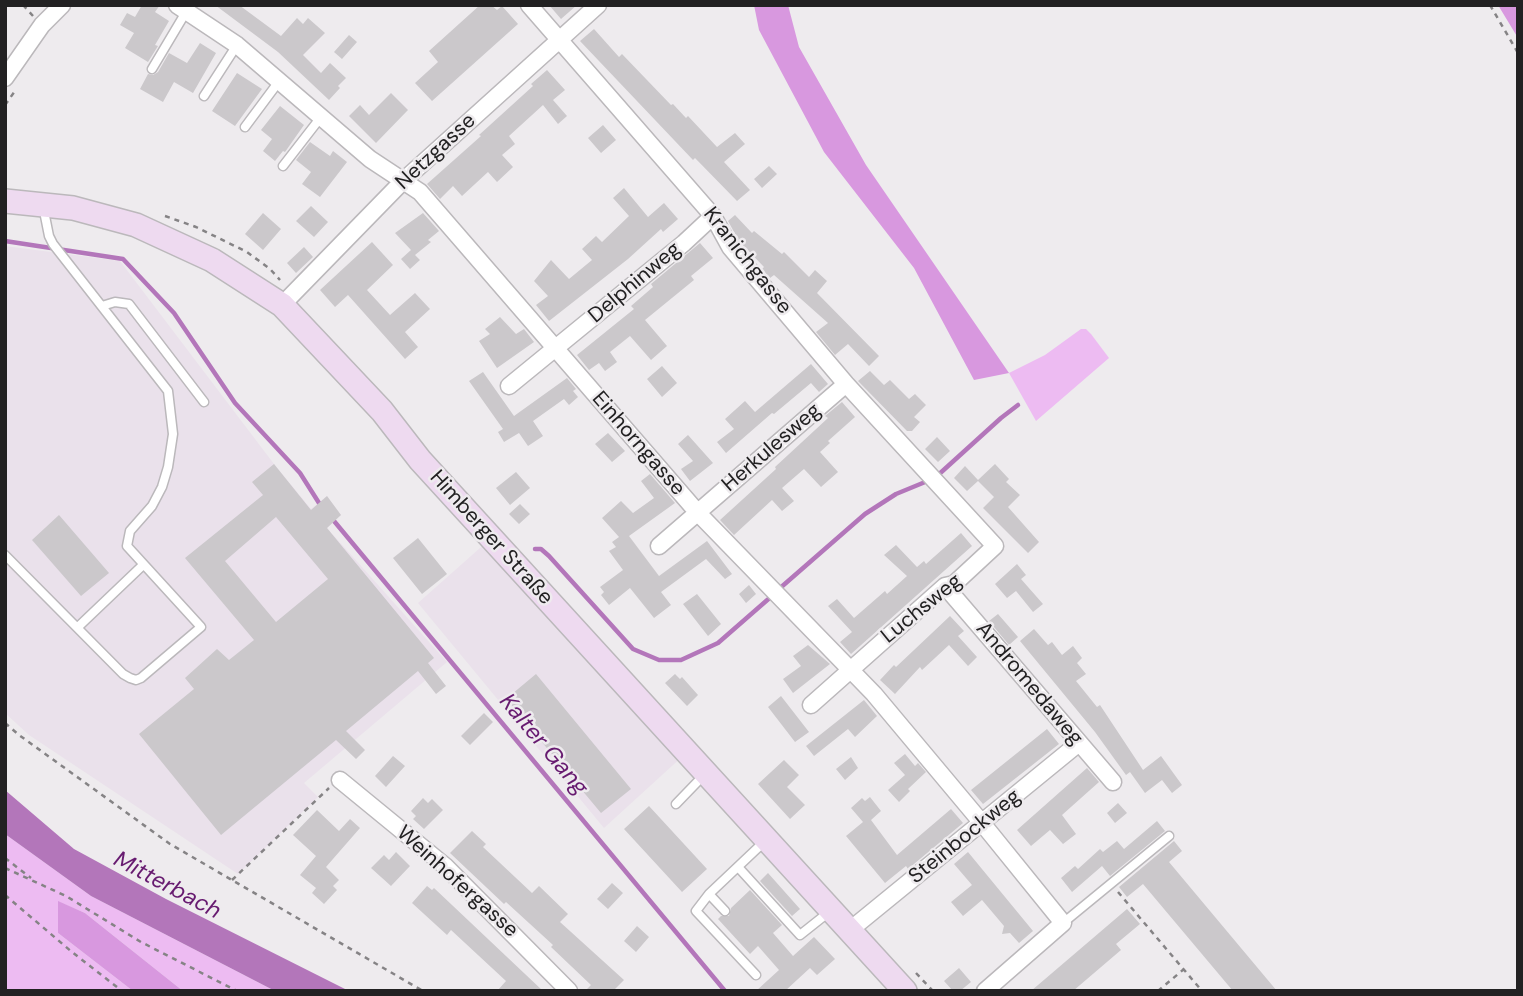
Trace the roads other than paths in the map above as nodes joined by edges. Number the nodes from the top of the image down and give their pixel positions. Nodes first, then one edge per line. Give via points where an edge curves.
1 (62, 5) edge
2 (528, 5) edge
3 (598, 5) edge
4 (181, 8) edge
5 (560, 39) junction
6 (237, 45) junction
7 (152, 69) dead end
8 (5, 78) edge
9 (280, 80) junction
10 (204, 96) dead end
11 (321, 117) junction
12 (245, 127) dead end
13 (283, 166) dead end
14 (403, 181) junction
15 (5, 201) edge
16 (43, 203) junction
17 (713, 216) junction
18 (282, 305) junction
19 (102, 306) junction
20 (556, 349) junction
21 (846, 384) junction
22 (509, 386) dead end
23 (204, 402) dead end
24 (698, 513) junction
25 (659, 546) dead end
26 (995, 547) joint
27 (5, 555) edge
28 (143, 565) junction
29 (945, 586) junction
30 (78, 627) junction
31 (849, 671) junction
32 (811, 705) dead end
33 (1079, 743) junction
34 (706, 773) junction
35 (340, 780) road end
36 (1113, 782) dead end
37 (676, 804) dead end
38 (982, 823) junction
39 (1169, 836) dead end
40 (768, 839) junction
41 (738, 867) junction
42 (709, 894) junction
43 (832, 909) junction
44 (725, 911) dead end
45 (1063, 923) junction
46 (850, 930) junction
47 (755, 975) dead end
48 (569, 991) edge
49 (905, 991) edge
50 (985, 991) edge

1 - 8 street
2 - 5 street, Kranichgasse
3 - 5 street, Netzgasse
4 - 6 street, Einhorngasse
4 - 7 lane
5 - 14 street, Netzgasse
5 - 17 street, Kranichgasse
6 - 9 street, Einhorngasse
6 - 10 lane
9 - 11 street, Einhorngasse
9 - 12 lane
11 - 13 lane
11 - 14 street, Einhorngasse
14 - 18 street, Netzgasse
14 - 20 street, Einhorngasse via 420,192
15 - 16 main road, Himberger Straße
16 - 18 main road, Himberger Straße via 102,214 166,237
16 - 19 lane via 49,236
17 - 20 street, Delphinweg
17 - 21 street, Kranichgasse via 730,247
18 - 34 main road, Himberger Straße
19 - 23 lane via 121,301 129,304
19 - 28 lane via 169,391 173,434 163,487 127,539 127,546
20 - 22 street, Delphinweg
20 - 24 street, Einhorngasse
21 - 24 street, Herkulesweg
21 - 26 street, Kranichgasse
24 - 25 street, Herkulesweg
24 - 31 street, Einhorngasse
26 - 29 street, Luchsweg via 954,584
27 - 30 lane
28 - 30 lane
28 - 30 lane via 201,626 136,680 123,674
29 - 31 street, Luchsweg
29 - 33 street, Andromedaweg
31 - 32 street, Luchsweg
31 - 38 street, Einhorngasse via 874,694
33 - 36 street, Andromedaweg
33 - 38 street, Steinbockweg
34 - 37 lane
34 - 40 main road, Himberger Straße
35 - 48 street, Weinhofergasse via 445,866
38 - 45 street, Einhorngasse
38 - 46 street, Steinbockweg
39 - 45 lane
40 - 41 lane
40 - 43 main road, Himberger Straße
41 - 42 lane
41 - 43 lane via 800,935
42 - 44 lane
42 - 47 lane via 696,911
43 - 46 main road, Himberger Straße
45 - 50 street
46 - 49 main road, Himberger Straße

